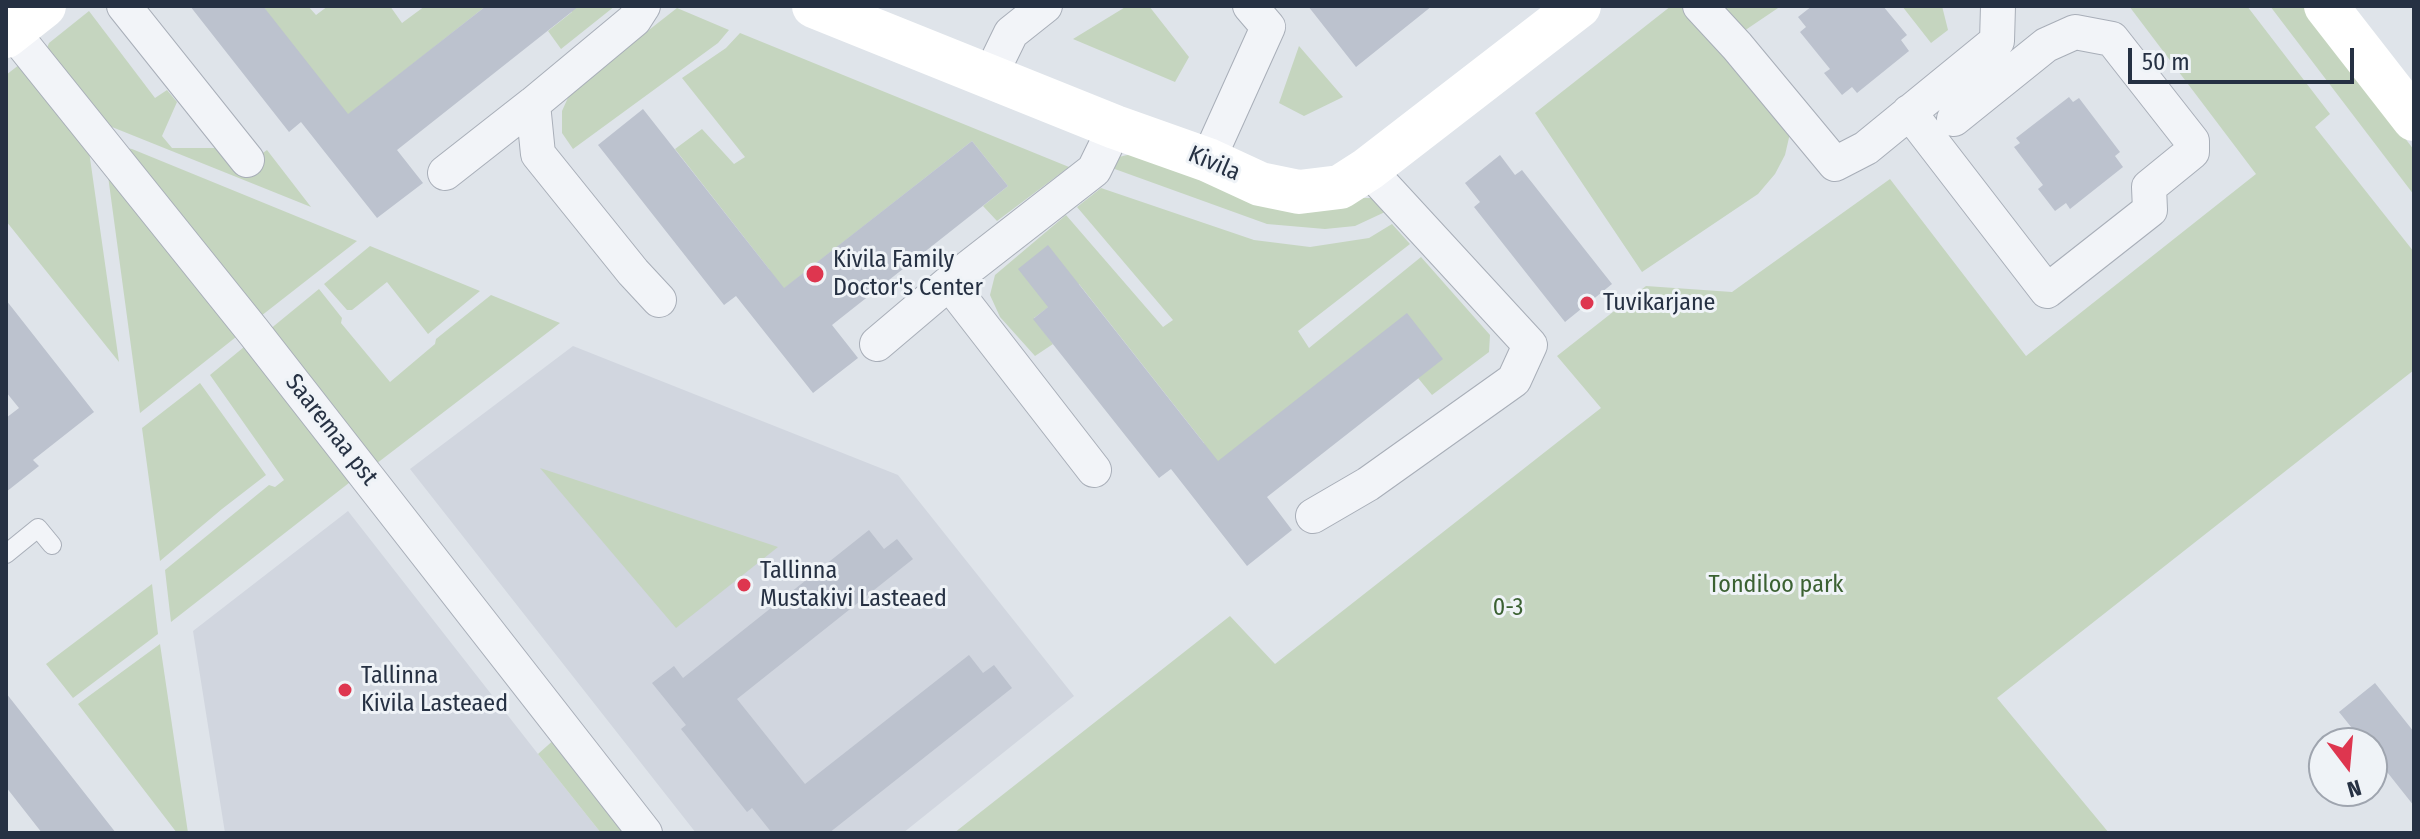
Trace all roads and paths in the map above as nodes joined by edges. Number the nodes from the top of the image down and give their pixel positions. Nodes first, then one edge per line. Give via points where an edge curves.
1 (124, 6) edge
2 (643, 6) edge
3 (814, 6) edge
4 (1045, 6) edge
5 (1250, 6) edge
6 (1579, 6) edge
7 (1700, 6) edge
8 (1998, 6) edge
9 (2326, 6) edge
10 (21, 24) edge
11 (990, 76) junction
12 (533, 104) junction
13 (1909, 112) junction
14 (1954, 119) dead end
15 (2414, 119) edge
16 (1115, 127) junction
17 (247, 160) dead end
18 (1208, 160) junction
19 (1368, 169) junction
20 (445, 173) dead end
21 (949, 283) junction
22 (659, 300) dead end
23 (877, 344) dead end
24 (1094, 470) dead end
25 (1313, 516) dead end
26 (52, 545) dead end
27 (6, 554) edge
28 (645, 833) edge

1 - 17 street
2 - 12 street via 637,17
3 - 11 street, Kivila
4 - 11 street via 1011,33
5 - 18 street via 1268,27
6 - 19 street, Kivila
7 - 13 street via 1835,164 1866,148
8 - 13 street via 1997,41
9 - 15 street
10 - 28 street, Saaremaa pst
11 - 16 street, Kivila
12 - 20 street
12 - 22 street via 538,154
13 - 14 street via 2047,291 2150,210 2149,187 2192,152 2192,141 2112,39 2075,32 2046,45
16 - 18 street, Kivila
16 - 21 street via 1094,170
18 - 19 street, Kivila via 1260,184 1299,192 1340,187
19 - 25 street via 1530,345 1514,380 1368,484
21 - 23 street
21 - 24 street
26 - 27 lane via 38,528

